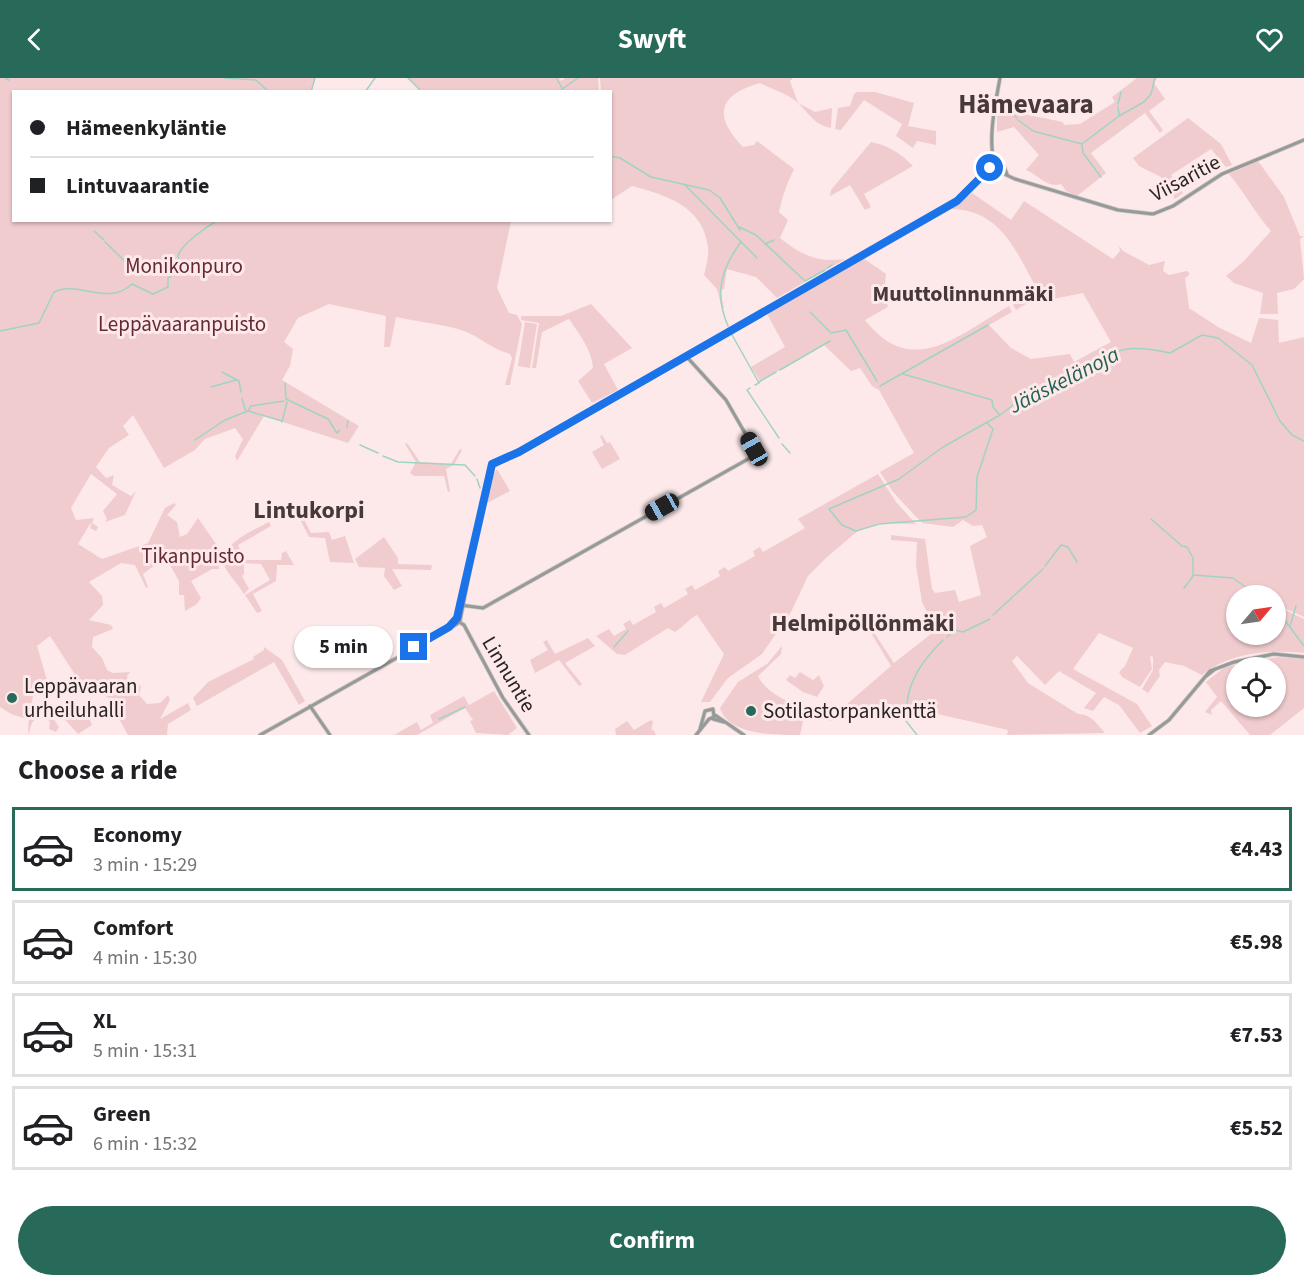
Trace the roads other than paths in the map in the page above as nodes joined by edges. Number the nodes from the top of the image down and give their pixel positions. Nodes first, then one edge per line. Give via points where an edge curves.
1 (1000, 78) edge
2 (1304, 140) edge
3 (995, 164) junction
4 (1003, 171) junction
5 (983, 173) junction
6 (995, 173) junction
7 (686, 356) junction
8 (461, 605) junction
9 (457, 622) junction
10 (1304, 657) edge
11 (310, 706) junction
12 (716, 714) junction
13 (709, 718) junction
14 (724, 722) junction
15 (1150, 733) edge
16 (260, 735) edge
17 (330, 735) edge
18 (529, 735) edge
19 (696, 735) edge
20 (744, 735) edge
21 (1144, 735) edge

1 - 3 street via 994,110
2 - 4 street, Viisaritie via 1222,174 1173,206 1151,214 1113,208 1008,176
3 - 4 street via 1003,164
3 - 5 street
3 - 6 street
4 - 6 street
5 - 6 street
5 - 7 street via 957,201
7 - 8 street via 490,468
7 - 8 street via 726,400 757,454 483,608
8 - 9 street
9 - 11 street
9 - 18 street, Linnuntie via 465,628 503,698
10 - 15 street via 1274,654 1217,668
11 - 16 street
11 - 17 street
12 - 13 street
12 - 13 street via 708,708 704,712
12 - 14 street
13 - 14 street
13 - 19 street
14 - 20 street
15 - 21 street

